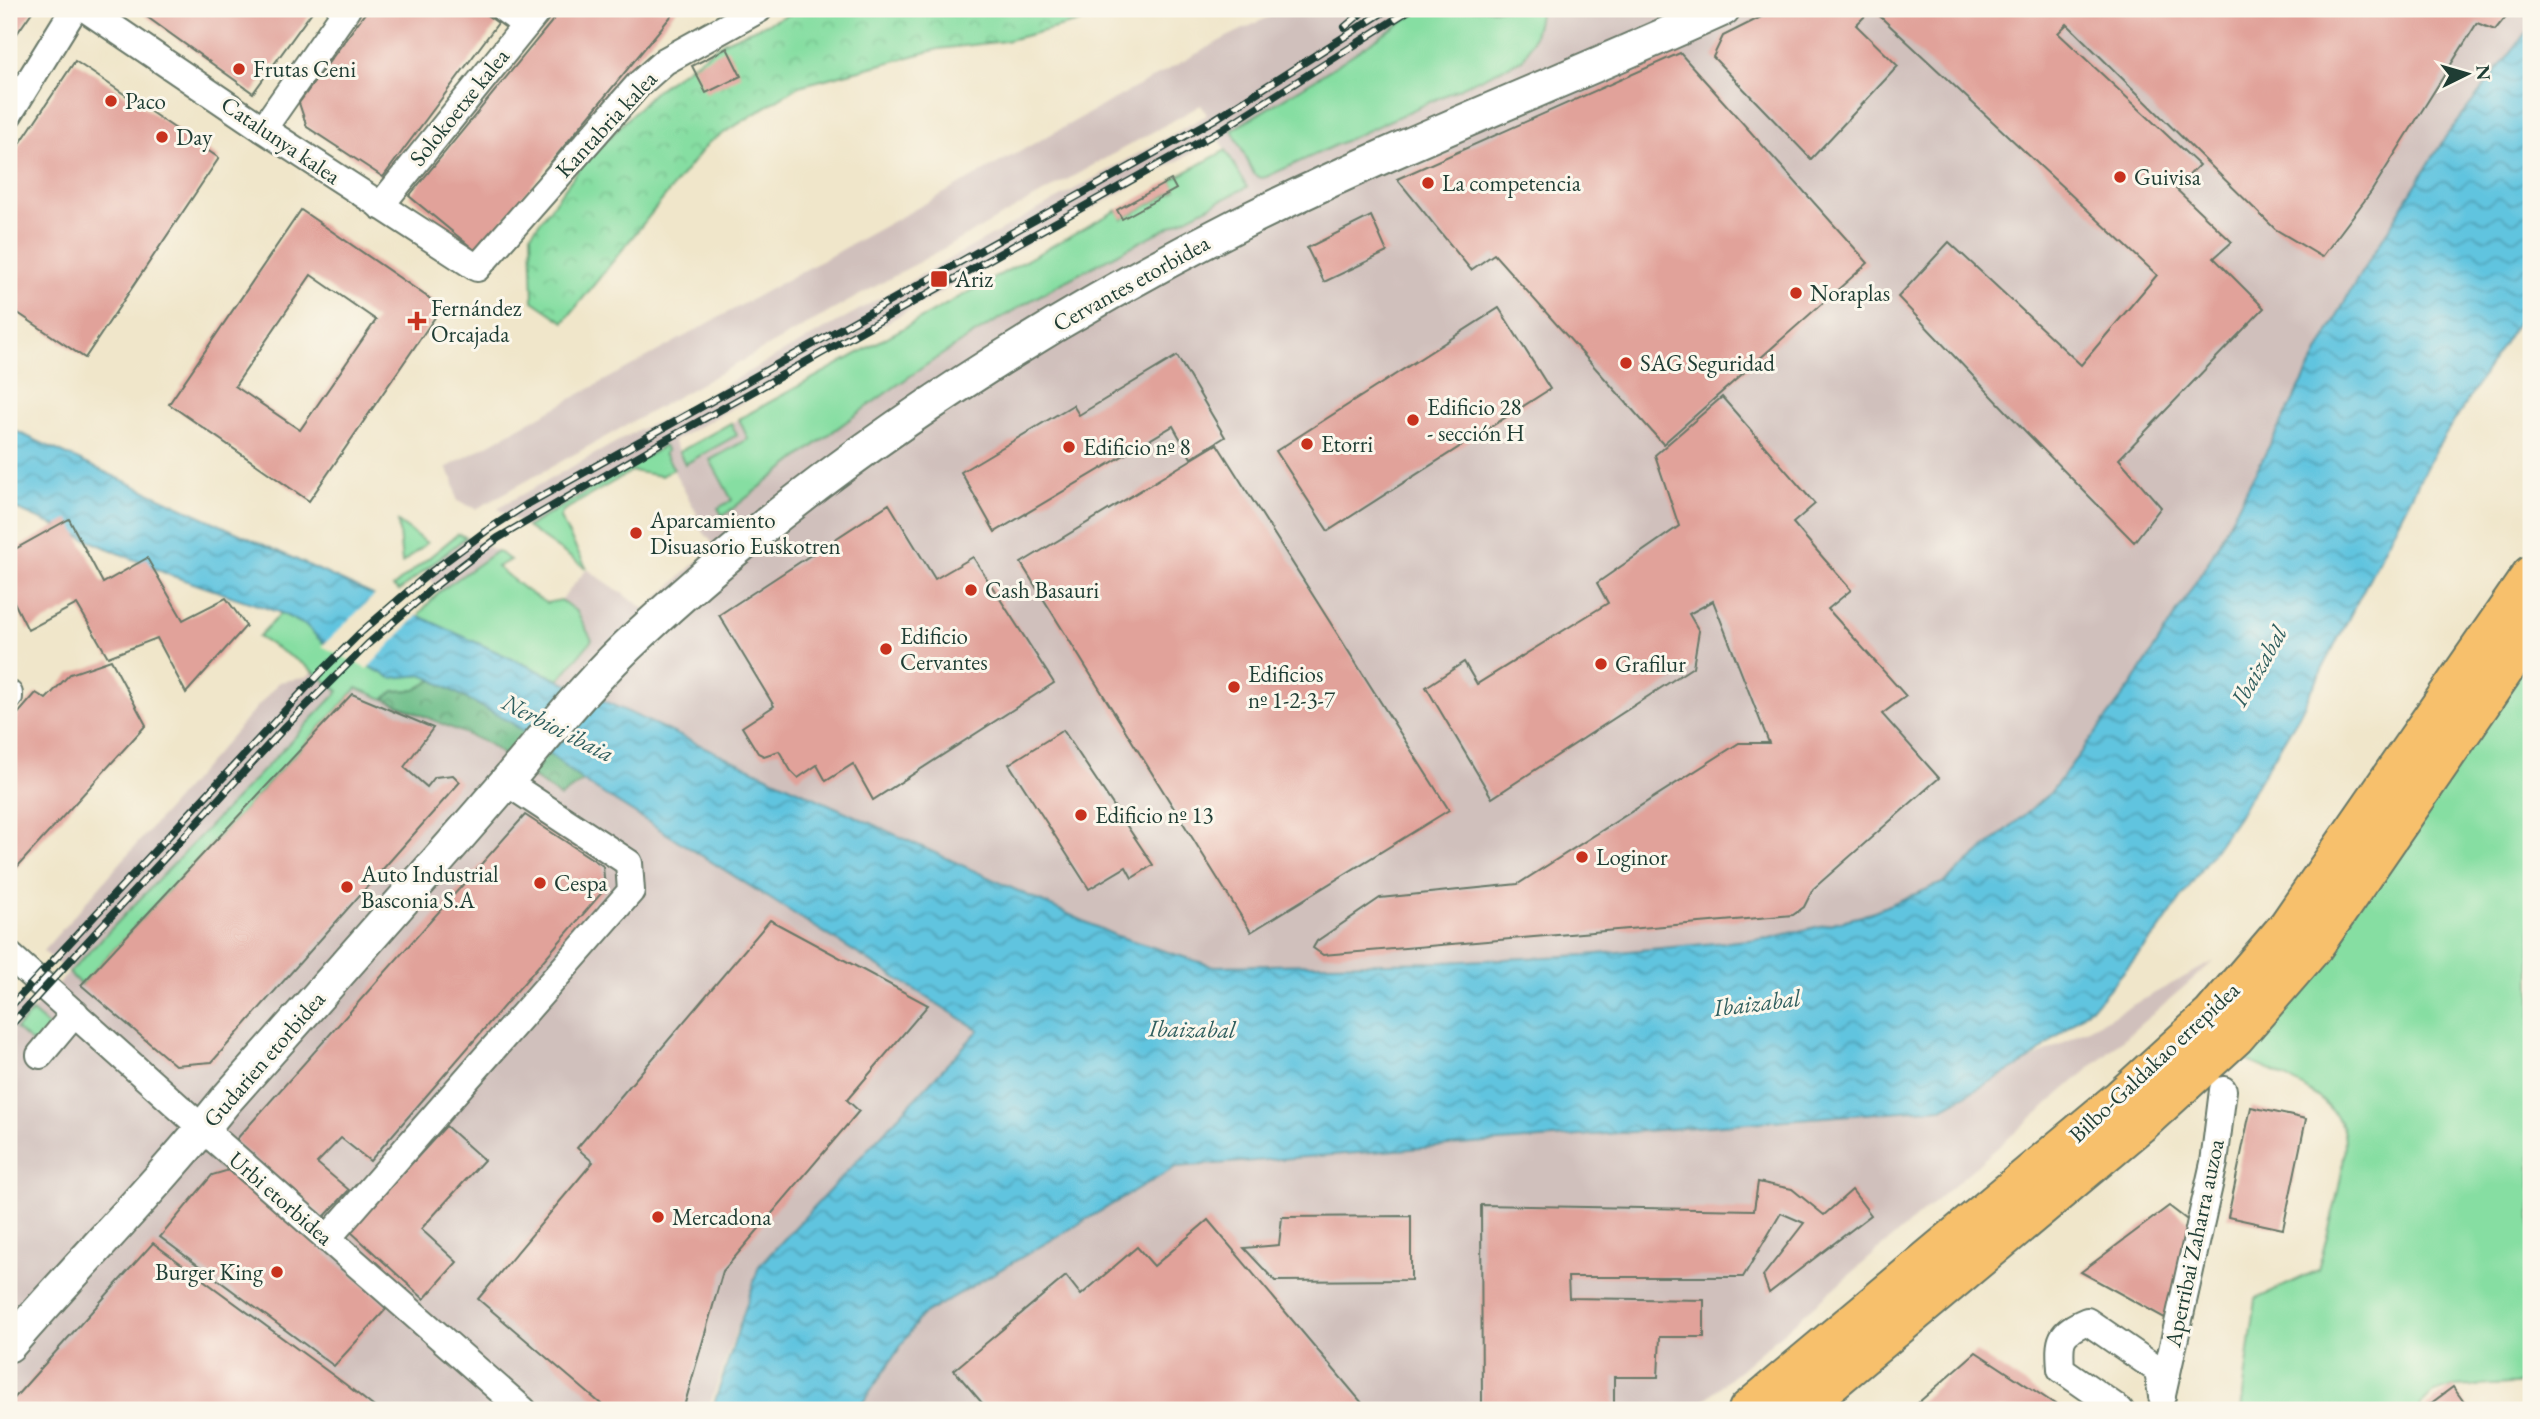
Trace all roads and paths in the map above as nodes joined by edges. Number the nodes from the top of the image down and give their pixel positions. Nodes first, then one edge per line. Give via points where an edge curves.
1 (74, 9) edge
2 (86, 9) edge
3 (347, 9) edge
4 (504, 9) edge
5 (1724, 9) edge
6 (751, 10) edge
7 (533, 17) edge
8 (9, 114) edge
9 (263, 129) junction
10 (380, 206) junction
11 (477, 268) joint
12 (2531, 575) edge
13 (2531, 631) edge
14 (511, 776) junction
15 (9, 955) edge
16 (75, 1013) junction
17 (40, 1055) dead end
18 (2223, 1090) dead end
19 (203, 1129) junction
20 (327, 1239) junction
21 (9, 1345) edge
22 (2159, 1403) edge
23 (523, 1410) edge
24 (1748, 1410) edge
25 (1798, 1410) edge
26 (2120, 1410) edge

1 - 8 street
2 - 9 street, Catalunya kalea
3 - 9 street
4 - 7 street
5 - 14 street, Cervantes etorbidea via 1429,136 1242,223 1041,332 916,411 732,552 605,667
6 - 11 street, Kantabria kalea via 666,61 638,85
7 - 10 street, Solokoetxe kalea
9 - 10 street, Catalunya kalea
10 - 11 street, Catalunya kalea
12 - 24 highway, Bilbo-Galdakao errepidea via 2288,926 2211,1015 2121,1098
13 - 25 highway, Bilbo-Galdakao errepidea via 2314,946 2235,1037 2142,1122
14 - 19 street, Gudarien etorbidea
14 - 20 street via 629,863 631,891
15 - 16 street, Urbi etorbidea
16 - 17 street
16 - 19 street, Urbi etorbidea
18 - 22 street, Aperribai Zaharra auzoa via 2214,1163
19 - 20 street, Urbi etorbidea
19 - 21 street, Gudarien etorbidea
20 - 23 street, Urbi etorbidea
22 - 26 street, Aperribai Zaharra auzoa via 2158,1370 2087,1321 2067,1330 2059,1345 2061,1368

